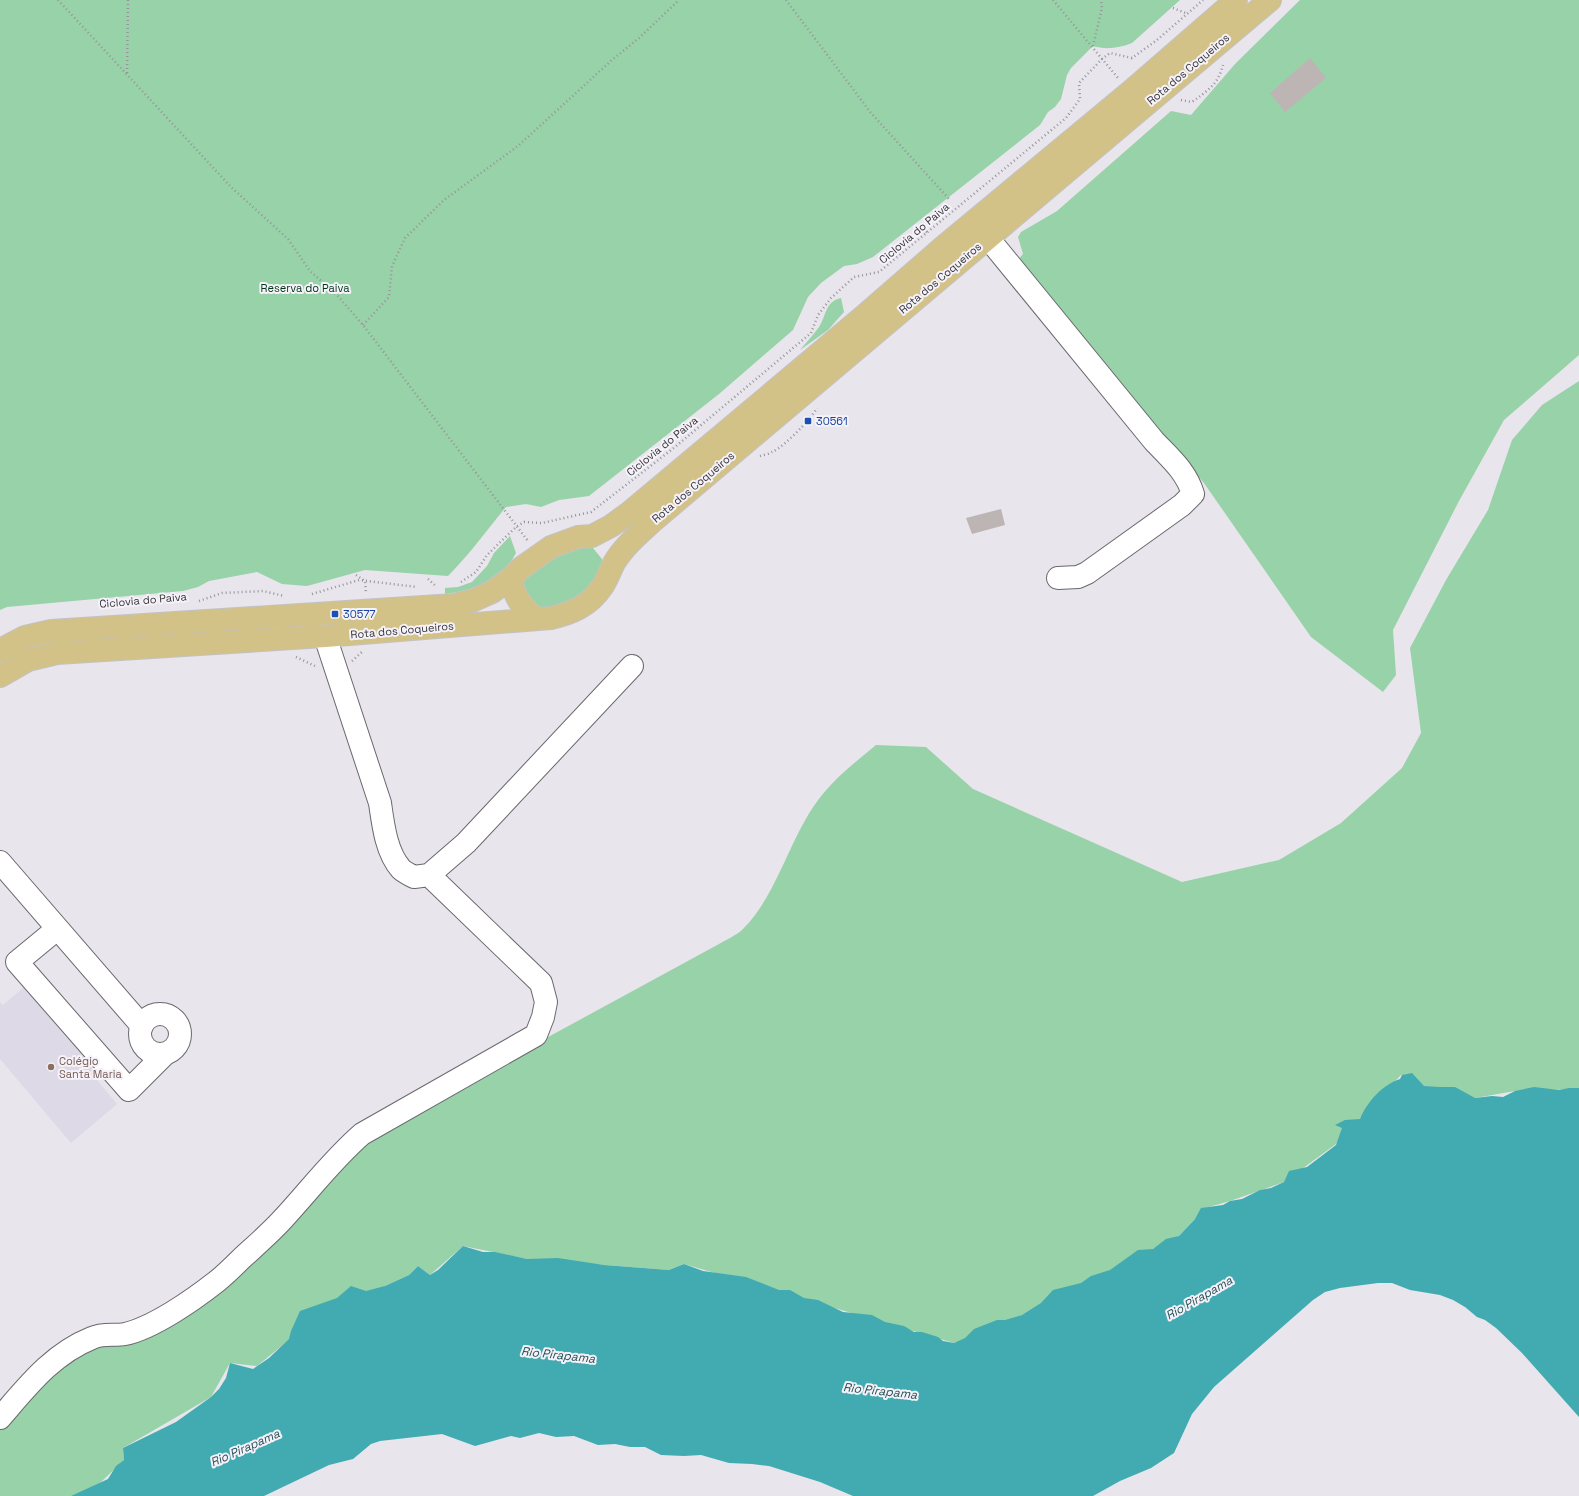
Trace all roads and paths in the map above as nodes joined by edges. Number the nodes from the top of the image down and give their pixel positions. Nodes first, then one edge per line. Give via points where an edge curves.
1 (58, 0) edge
2 (128, 0) edge
3 (679, 0) edge
4 (786, 0) edge
5 (1053, 0) edge
6 (1101, 0) edge
7 (1202, 0) edge
8 (1236, 0) edge
9 (1270, 0) edge
10 (1093, 46) junction
11 (1102, 59) junction
12 (126, 74) junction
13 (1130, 92) junction
14 (950, 200) dead end
15 (988, 238) junction
16 (363, 325) junction
17 (516, 527) junction
18 (578, 537) junction
19 (539, 556) junction
20 (611, 571) junction
21 (511, 578) junction
22 (1058, 578) dead end
23 (457, 583) dead end
24 (444, 586) dead end
25 (423, 588) dead end
26 (430, 588) dead end
27 (291, 596) dead end
28 (306, 596) dead end
29 (192, 604) dead end
30 (537, 619) junction
31 (325, 636) junction
32 (0, 650) edge
33 (632, 666) dead end
34 (0, 676) edge
35 (0, 862) edge
36 (429, 875) junction
37 (57, 929) junction
38 (142, 1026) junction
39 (164, 1055) junction
40 (0, 1418) edge

1 - 12 path
2 - 12 path
3 - 16 path via 518,146 444,200 405,238 392,266 389,297
4 - 14 path via 871,113
5 - 10 path
6 - 10 path via 1102,8
7 - 11 path via 1157,40 1132,58 1110,53
8 - 13 main road, Rota dos Coqueiros
9 - 15 main road, Rota dos Coqueiros
10 - 11 path
11 - 13 path
11 - 17 path, Ciclovia do Paiva via 1079,84 1080,99 1066,118 879,272 854,277 831,298 818,315 811,333 675,447 591,512 542,523 524,522
12 - 16 path via 231,187 288,239 310,271 336,294
13 - 18 main road, Rota dos Coqueiros via 629,513 592,536
15 - 20 main road, Rota dos Coqueiros via 654,520 631,541
15 - 22 street via 1154,441 1181,469 1189,481 1193,494 1182,505 1087,573 1078,577
16 - 17 path
17 - 19 path
17 - 23 path via 487,555 476,572
18 - 19 main road, Rota dos Coqueiros via 551,547
18 - 20 main road via 601,550
19 - 21 main road, Rota dos Coqueiros
20 - 30 main road, Rota dos Coqueiros via 601,588 587,603 571,613
21 - 30 main road via 517,599 525,610
21 - 32 main road, Rota dos Coqueiros via 492,592 454,605 51,631 25,637
24 - 26 path
25 - 28 path via 360,580
27 - 29 path, Ciclovia do Paiva via 263,591 222,593
30 - 31 main road, Rota dos Coqueiros
31 - 34 main road, Rota dos Coqueiros via 58,653 28,660
31 - 36 street via 380,803 391,853 401,869 414,877
33 - 36 street via 466,843
35 - 37 street
36 - 40 street via 541,983 546,1002 536,1035 362,1134 340,1154 281,1221 217,1281 145,1327 124,1334 104,1334 92,1338 56,1357
37 - 38 street
37 - 39 street via 17,962 129,1090
38 - 39 street via 142,1044 152,1053
38 - 39 street via 150,1017 163,1014 178,1024 181,1037 179,1043

